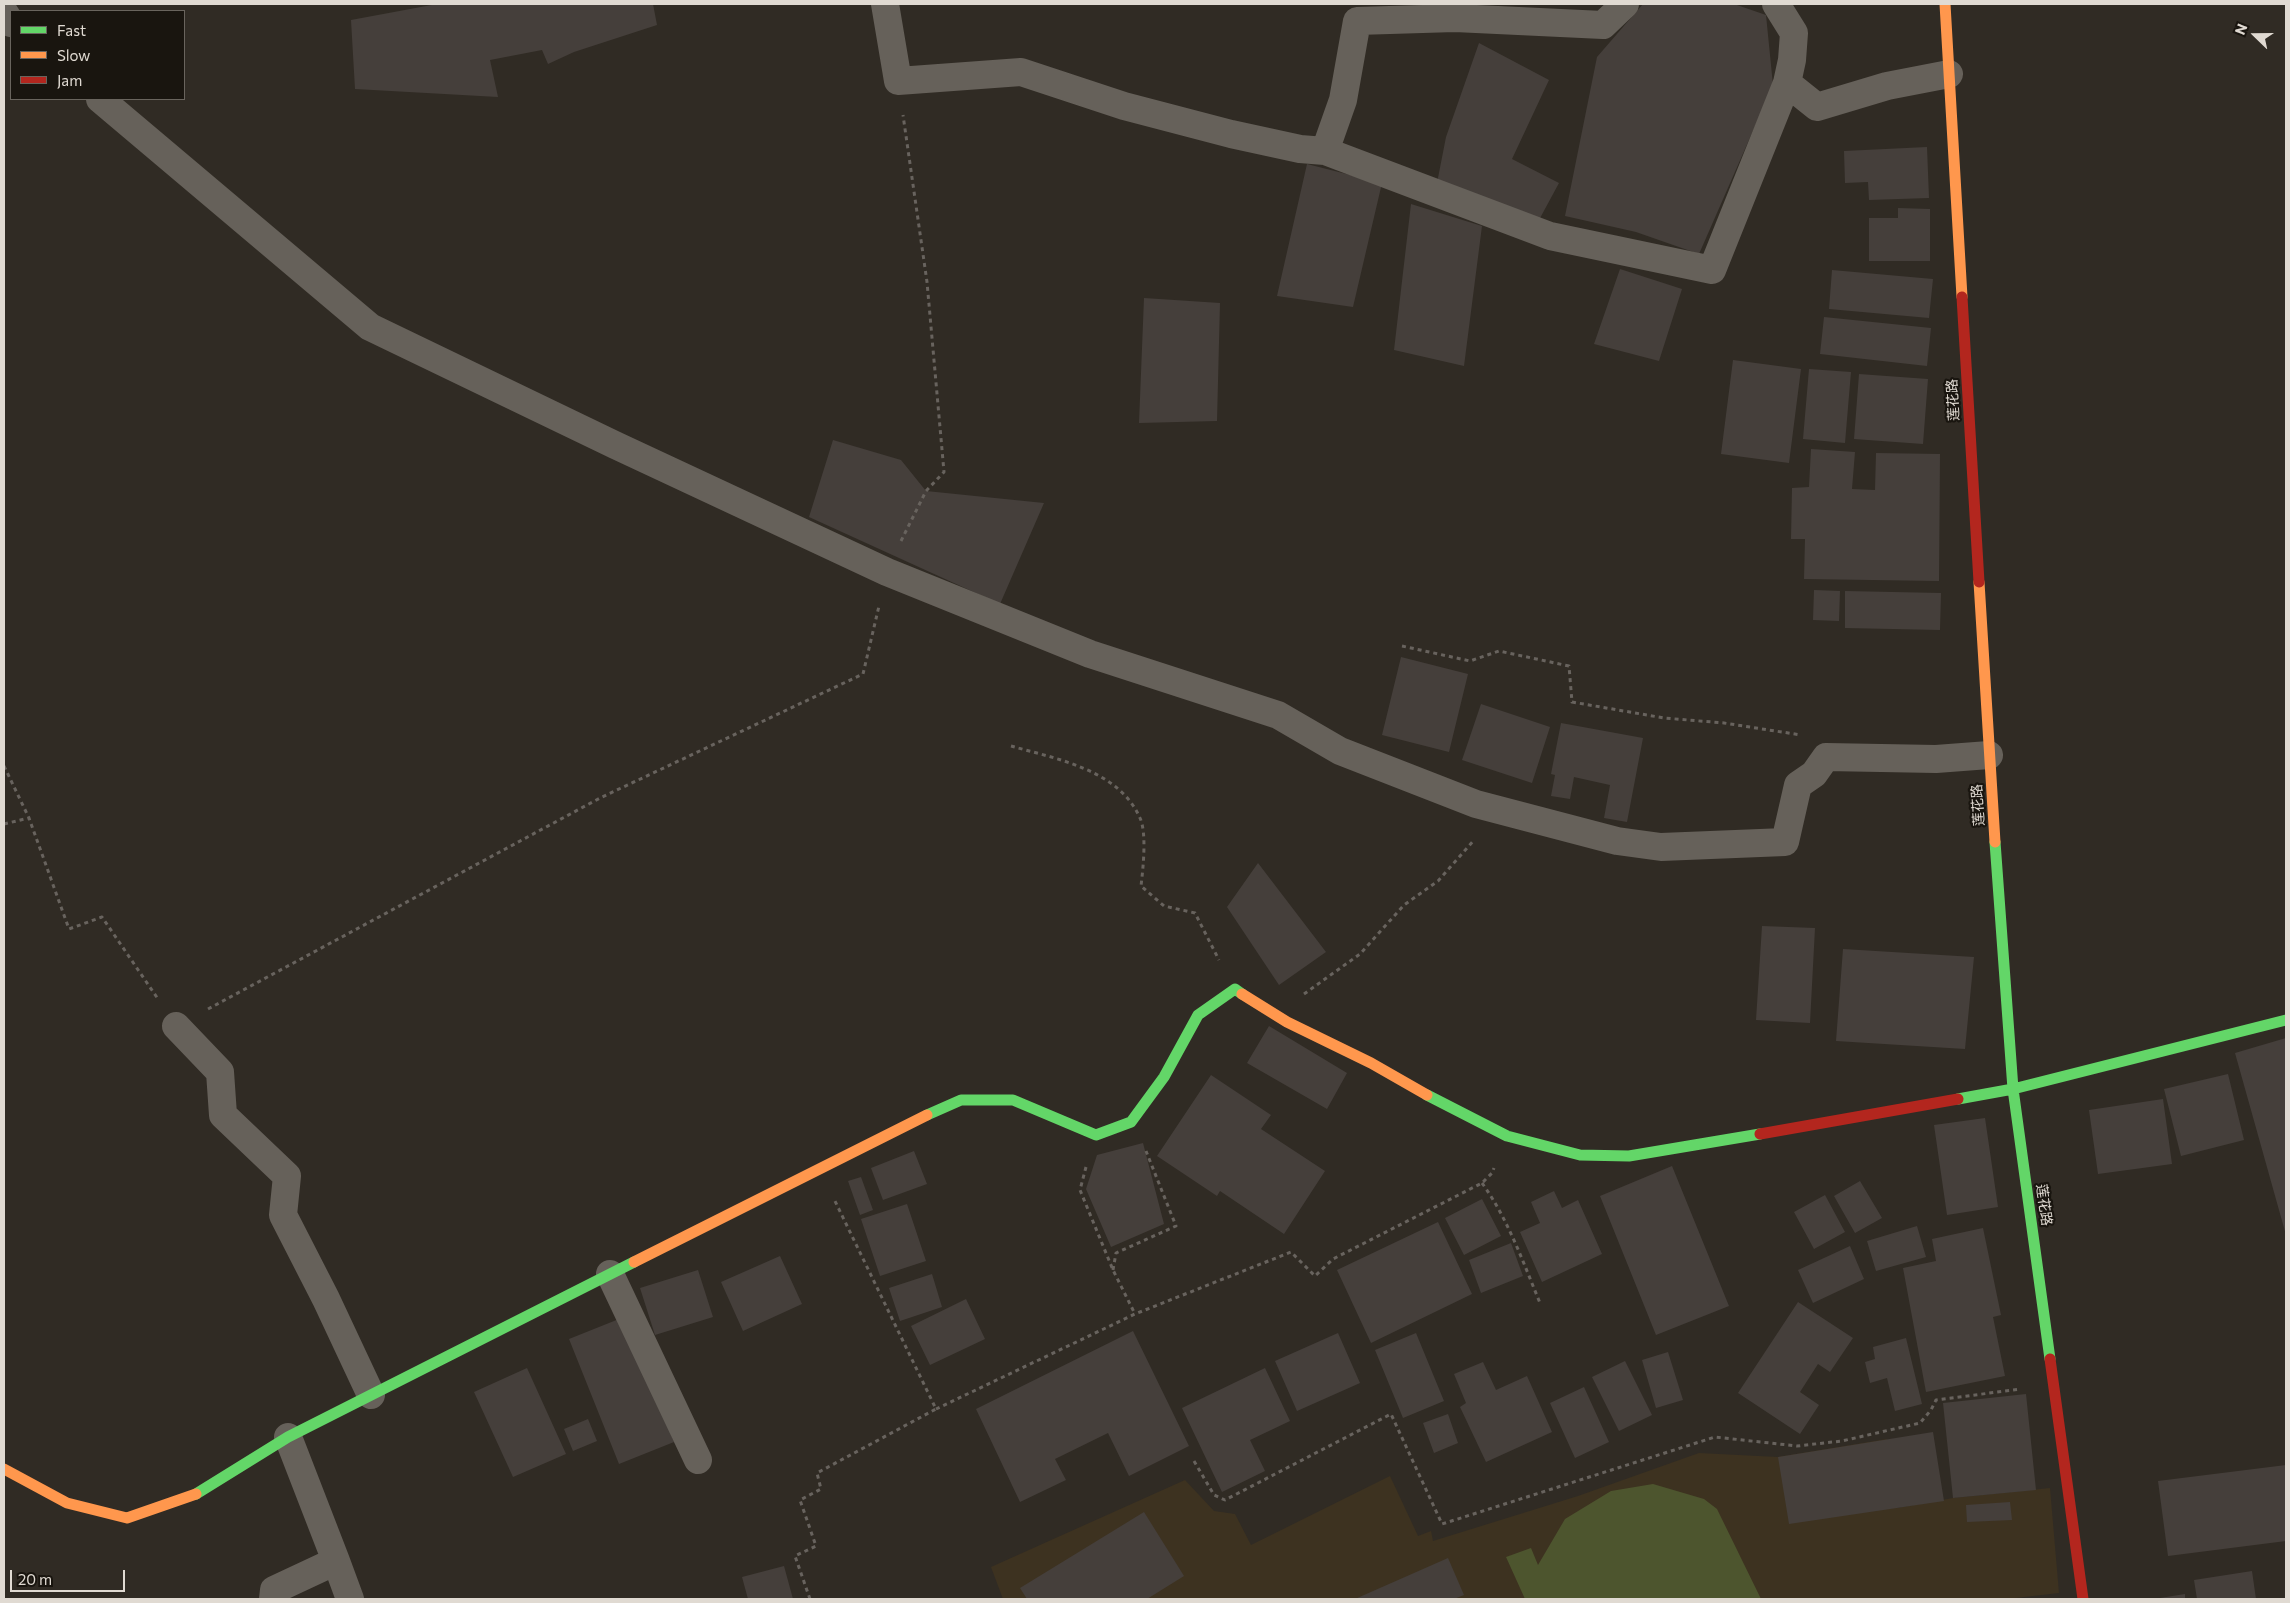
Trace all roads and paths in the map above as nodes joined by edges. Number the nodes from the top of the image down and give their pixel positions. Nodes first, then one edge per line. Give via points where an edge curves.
1 (885, 4) edge
2 (1625, 4) edge
3 (1776, 4) edge
4 (1945, 4) edge
5 (1454, 11) edge
6 (1949, 74) junction
7 (898, 81) junction
8 (1787, 83) junction
9 (101, 100) edge
10 (1325, 151) junction
11 (887, 572) junction
12 (1402, 646) dead end
13 (1011, 746) dead end
14 (1989, 755) junction
15 (1826, 757) junction
16 (4, 766) edge
17 (1476, 804) junction
18 (29, 818) junction
19 (4, 824) edge
20 (1235, 990) junction
21 (2286, 1020) edge
22 (1287, 1022) junction
23 (176, 1026) junction
24 (2013, 1089) junction
25 (1131, 1122) junction
26 (1096, 1135) junction
27 (1507, 1136) junction
28 (819, 1168) junction
29 (1482, 1184) junction
30 (1113, 1270) junction
31 (610, 1274) junction
32 (1540, 1303) dead end
33 (1135, 1314) junction
34 (2054, 1385) junction
35 (371, 1395) junction
36 (936, 1409) junction
37 (288, 1437) junction
38 (698, 1460) dead end
39 (1194, 1461) dead end
40 (4, 1469) edge
41 (336, 1561) junction
42 (273, 1599) edge
43 (350, 1599) edge
44 (810, 1599) edge
45 (2083, 1599) edge

1 - 7 street
2 - 5 street via 1603,25
3 - 8 street via 1794,33
4 - 6 street, 莲花路
5 - 10 street via 1357,21 1343,100
6 - 8 street via 1887,86 1817,107
6 - 14 street, 莲花路
7 - 10 street via 1021,72 1124,106 1222,132 1300,149
7 - 11 path via 927,282 944,472 926,491
8 - 10 street via 1712,270 1550,236
9 - 11 street via 370,327
11 - 17 street via 1090,654 1278,715 1340,750
11 - 23 path via 863,674 600,798
12 - 15 path via 1470,661 1499,651 1568,666 1572,702 1664,718 1800,734
13 - 20 path via 1089,770 1124,792 1141,819 1142,886 1164,906 1195,913
14 - 15 street via 1936,759
14 - 24 street, 莲花路
15 - 17 street via 1814,774 1798,785 1784,842 1661,847 1617,841
16 - 18 path
17 - 22 path via 1467,823 1482,830 1438,881 1404,905 1360,954 1305,992
18 - 19 path
18 - 23 path via 68,929 102,917
20 - 22 street
20 - 25 street via 1198,1015 1164,1077
21 - 24 street
22 - 27 street
23 - 35 street via 220,1072 223,1115 287,1176 283,1215
24 - 27 street via 1629,1156 1580,1155
24 - 34 street, 莲花路
25 - 26 street
25 - 30 path via 1142,1138 1176,1226 1116,1253
26 - 28 street via 1013,1100 961,1100
26 - 30 path via 1080,1190
27 - 29 path via 1492,1173
28 - 31 street
28 - 36 path
29 - 32 path via 1495,1201
29 - 33 path via 1333,1259 1315,1276 1292,1252
30 - 33 path
31 - 35 street
31 - 38 street
33 - 36 path
34 - 39 path via 1936,1400 1920,1423 1842,1441 1796,1446 1715,1438 1442,1524 1391,1414 1225,1500 1214,1495
34 - 45 street, 莲花路
35 - 37 street
36 - 44 path via 816,1473 821,1489 800,1500 816,1546 796,1556
37 - 40 street via 202,1492 127,1518 67,1503
37 - 41 street
41 - 42 street via 274,1590
41 - 43 street

